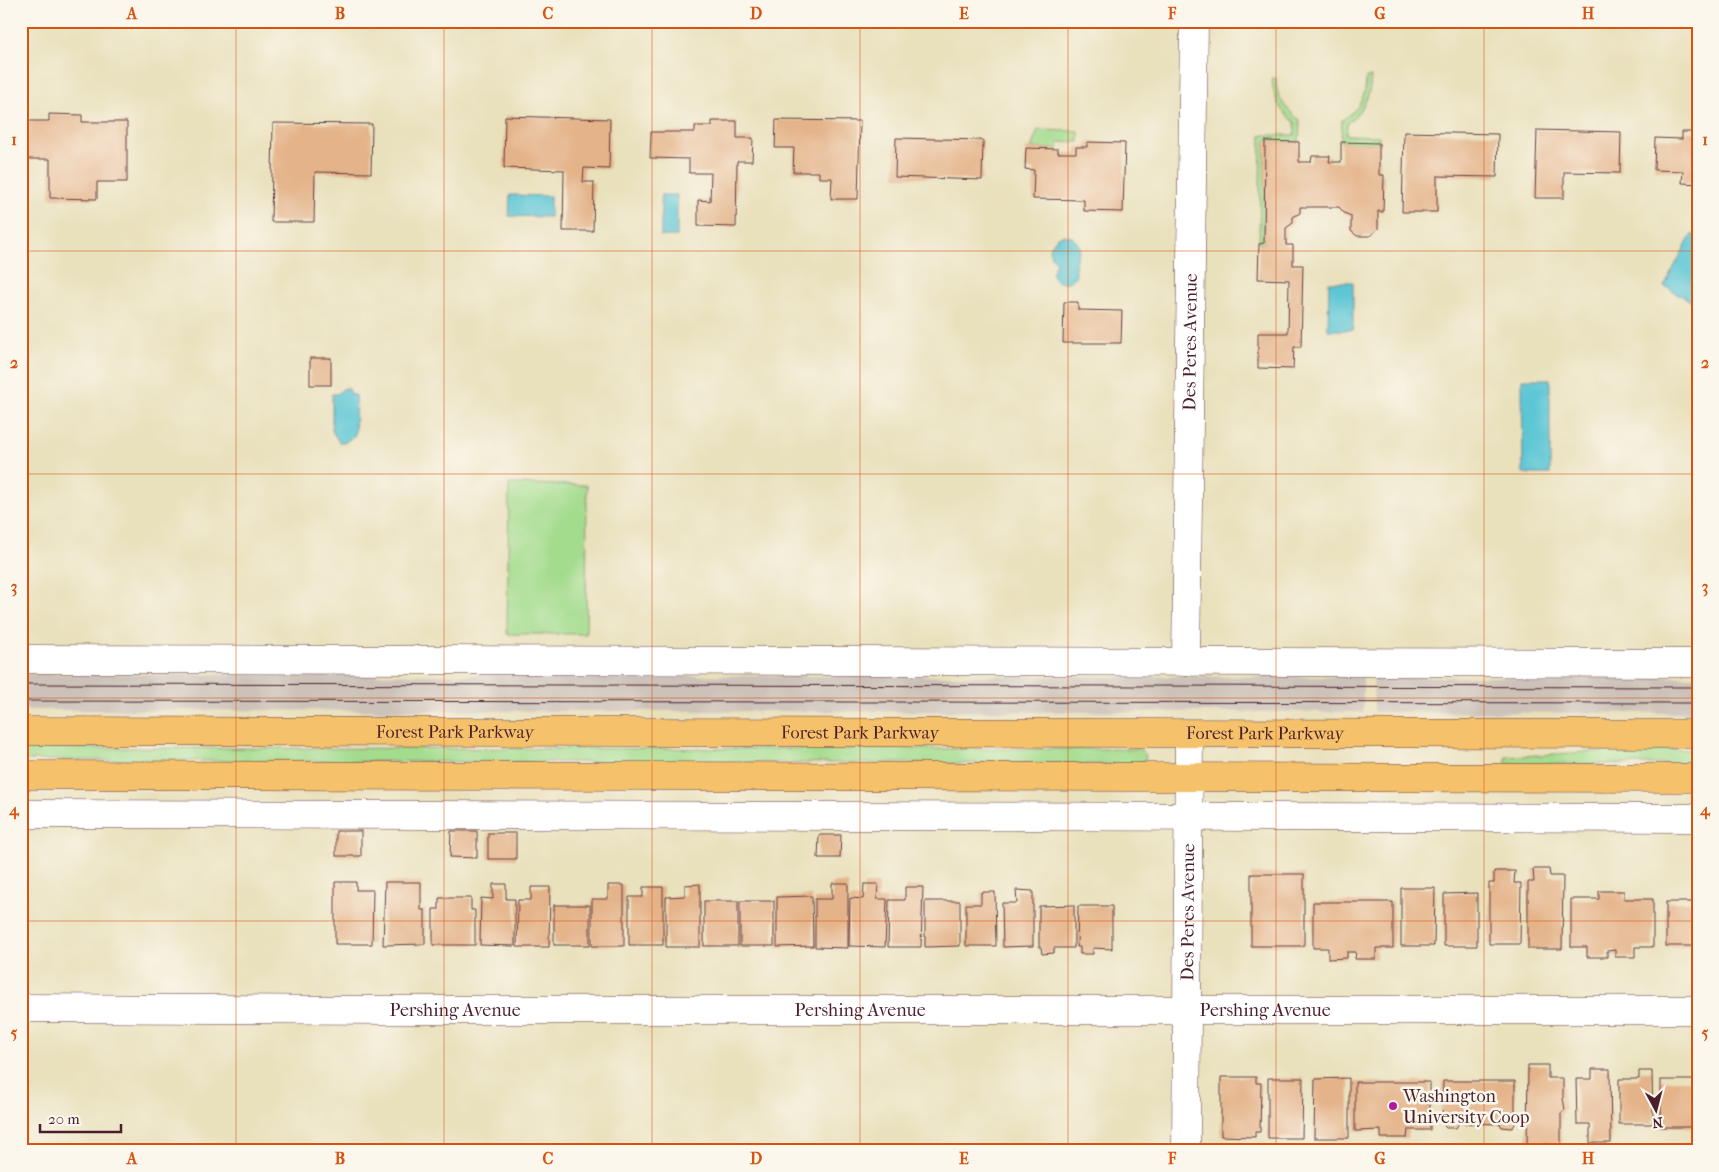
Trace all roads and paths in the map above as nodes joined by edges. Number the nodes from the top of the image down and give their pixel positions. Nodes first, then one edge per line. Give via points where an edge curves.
1 (1194, 21) edge
2 (21, 659) edge
3 (1186, 662) junction
4 (1698, 663) edge
5 (21, 731) edge
6 (1189, 734) junction
7 (1698, 734) edge
8 (21, 775) edge
9 (1189, 776) junction
10 (1698, 778) edge
11 (21, 814) edge
12 (1188, 818) junction
13 (1698, 818) edge
14 (21, 1008) edge
15 (1187, 1009) junction
16 (1698, 1010) edge
17 (1186, 1151) edge

1 - 3 street, Des Peres Avenue
2 - 3 street
3 - 4 street
5 - 6 main road, Forest Park Parkway
6 - 7 main road, Forest Park Parkway
6 - 9 street, Des Peres Avenue
8 - 9 main road
9 - 10 main road
9 - 12 street, Des Peres Avenue
11 - 12 street
12 - 13 street
12 - 15 street, Des Peres Avenue
14 - 15 street, Pershing Avenue
15 - 16 street, Pershing Avenue
15 - 17 street, Des Peres Avenue

